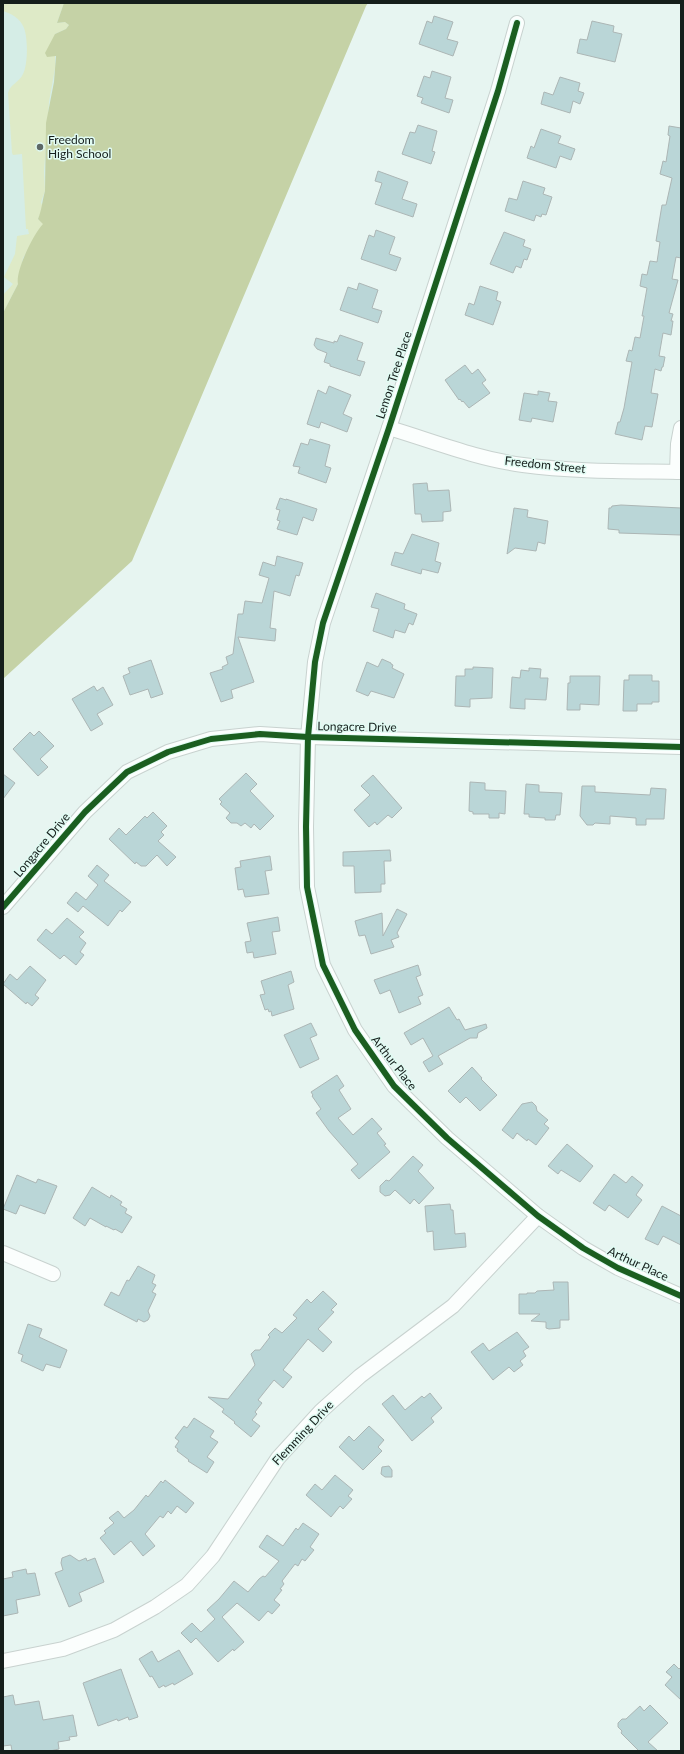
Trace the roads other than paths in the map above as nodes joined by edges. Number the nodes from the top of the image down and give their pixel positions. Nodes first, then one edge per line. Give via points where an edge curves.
1 (517, 23) dead end
2 (389, 428) junction
3 (681, 428) edge
4 (679, 472) edge
5 (308, 737) junction
6 (681, 746) edge
7 (3, 908) edge
8 (538, 1216) junction
9 (3, 1253) edge
10 (53, 1274) dead end
11 (681, 1296) edge
12 (3, 1661) edge

1 - 2 street, Lemon Tree Place via 498,91
2 - 4 street, Freedom Street via 475,455 522,465 578,470
2 - 5 street, Lemon Tree Place via 323,623 315,662
3 - 4 street via 678,444
5 - 6 street, Longacre Drive
5 - 7 street, Longacre Drive via 260,734 211,739 168,752 127,772 85,812
5 - 8 street, Arthur Place via 307,887 323,965 355,1030 394,1086 447,1138
8 - 11 street, Arthur Place via 583,1248 618,1268
8 - 12 street, Flemming Drive via 453,1306 360,1376 322,1411 278,1458 213,1556 187,1585 114,1630 63,1649
9 - 10 street

